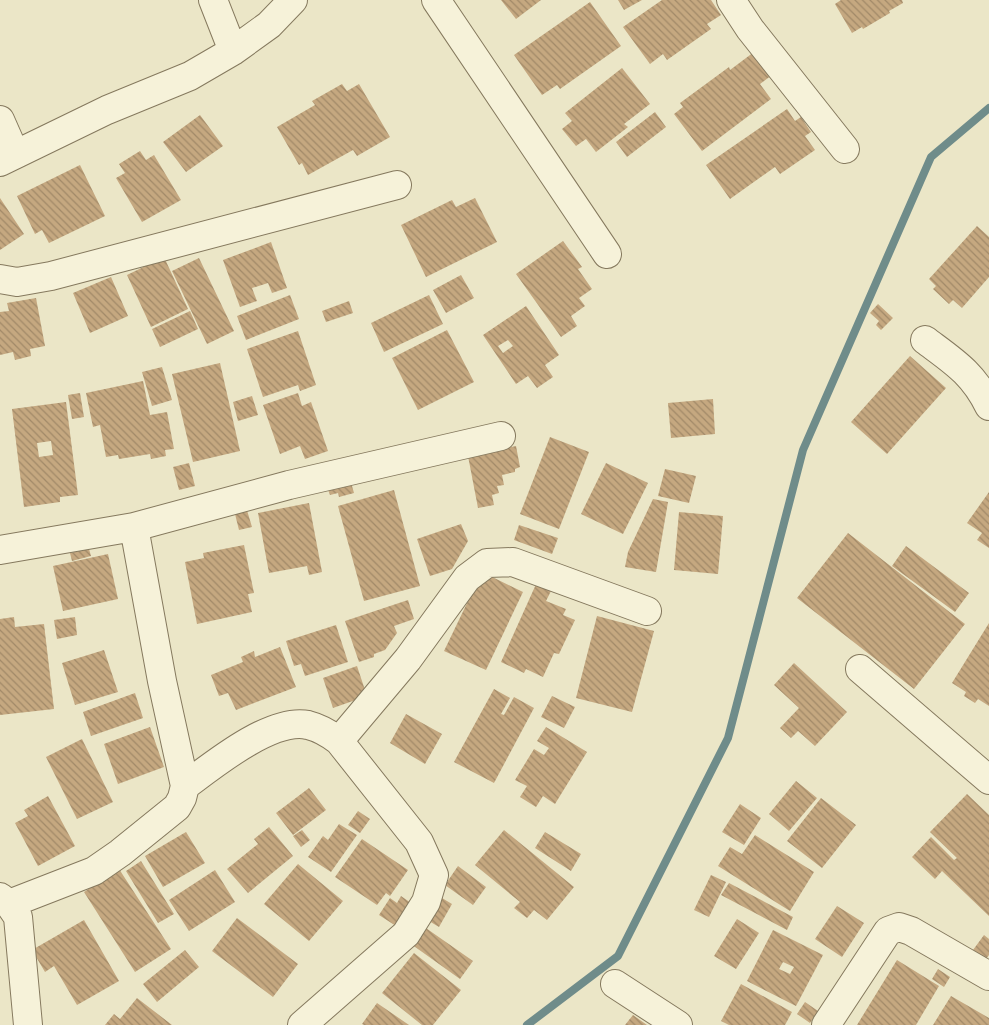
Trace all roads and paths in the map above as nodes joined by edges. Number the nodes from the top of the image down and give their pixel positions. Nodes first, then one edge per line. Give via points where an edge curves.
1 (213, 0) edge
2 (293, 0) edge
3 (436, 0) edge
4 (731, 0) edge
5 (233, 51) junction
6 (0, 120) edge
7 (844, 148) dead end
8 (7, 158) edge
9 (397, 185) dead end
10 (607, 254) dead end
11 (0, 280) edge
12 (926, 340) dead end
13 (989, 406) edge
14 (501, 436) dead end
15 (134, 527) junction
16 (0, 550) edge
17 (647, 611) dead end
18 (860, 668) dead end
19 (339, 741) junction
20 (989, 780) edge
21 (185, 786) junction
22 (15, 903) edge
23 (989, 976) edge
24 (615, 984) dead end
25 (28, 1025) edge
26 (302, 1025) edge
27 (678, 1025) edge
28 (826, 1025) edge

1 - 5 street
2 - 5 street via 269,25
3 - 10 street
4 - 7 street
5 - 8 street via 190,76 107,110
6 - 8 street
9 - 11 street via 51,276 17,282
12 - 13 street via 968,372
14 - 15 street via 289,485
15 - 16 street
15 - 21 street
17 - 19 street via 514,562 487,563 467,578 408,659
18 - 20 street
19 - 21 street via 307,725 284,727 263,734 230,753
19 - 26 street via 420,842 434,875 426,902 406,934
21 - 22 street via 177,807 94,871
22 - 25 street
23 - 28 street via 911,931 898,927 888,931
24 - 27 street

